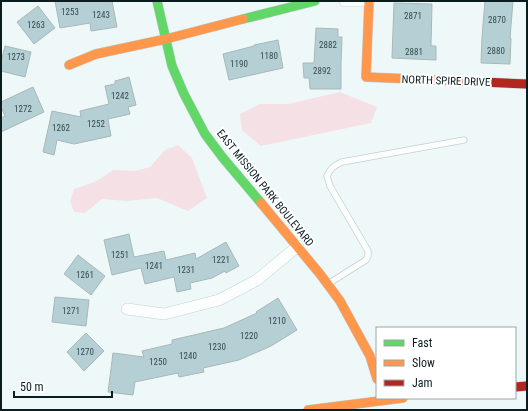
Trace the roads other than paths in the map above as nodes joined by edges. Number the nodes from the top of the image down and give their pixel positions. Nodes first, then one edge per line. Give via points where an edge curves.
1 (157, 1) edge
2 (315, 1) edge
3 (346, 1) edge
4 (369, 1) edge
5 (166, 39) junction
6 (69, 65) dead end
7 (527, 84) edge
8 (464, 140) dead end
9 (298, 246) junction
10 (328, 284) junction
11 (127, 309) dead end
12 (376, 376) edge
13 (527, 386) edge
14 (516, 387) edge
15 (380, 399) edge
16 (308, 410) edge

1 - 5 street, EAST MISSION PARK BOULEVARD
2 - 5 street
3 - 4 street
4 - 7 street, NORTH SPIRE DRIVE via 366,77
5 - 6 street via 96,54
5 - 9 street, EAST MISSION PARK BOULEVARD via 172,66 205,134
8 - 10 lane via 342,162 330,169 327,176 330,186 368,251 368,256 366,260
9 - 10 street, EAST MISSION PARK BOULEVARD
9 - 11 street via 257,280 219,300 164,314
10 - 12 street, EAST MISSION PARK BOULEVARD via 358,332
13 - 14 street
15 - 16 street

